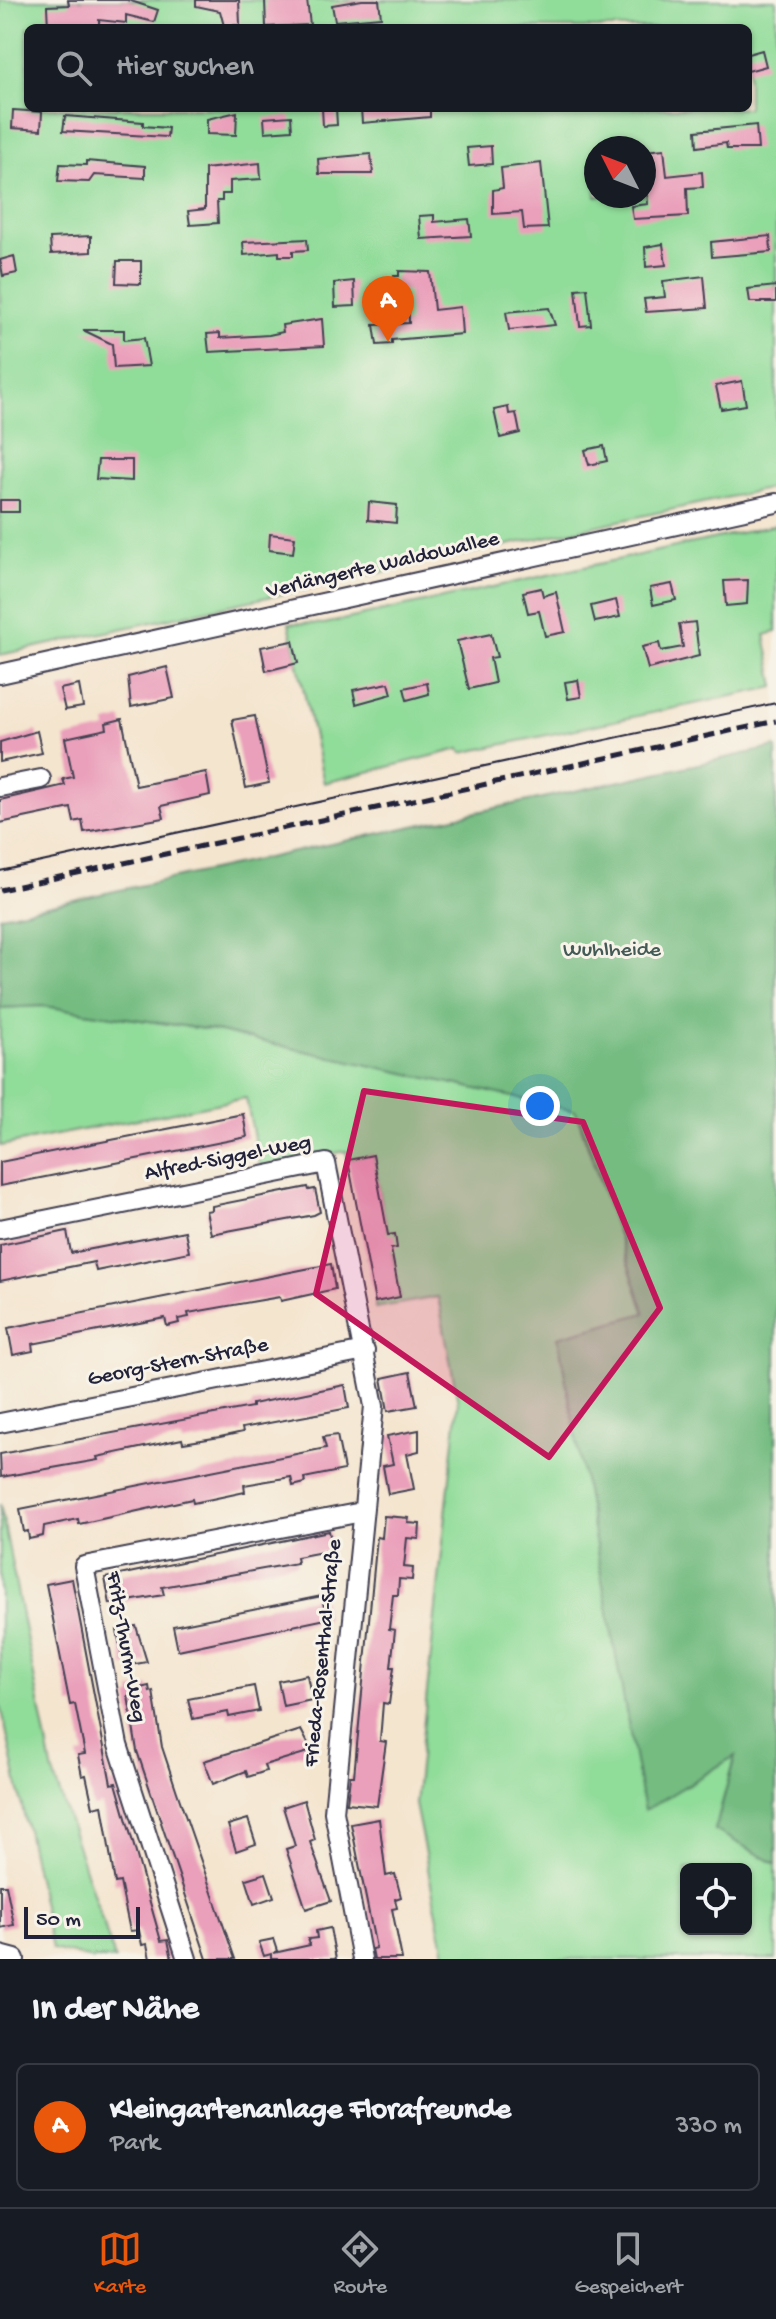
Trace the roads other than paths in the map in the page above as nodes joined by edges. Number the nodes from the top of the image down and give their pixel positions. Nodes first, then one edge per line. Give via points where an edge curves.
1 (776, 503) edge
2 (0, 674) edge
3 (41, 779) dead end
4 (0, 787) edge
5 (0, 1229) edge
6 (365, 1351) junction
7 (0, 1423) edge
8 (362, 1512) junction
9 (0, 1955) edge
10 (15, 1959) edge
11 (187, 1959) edge
12 (362, 1959) edge

1 - 2 street, Verlängerte Waldowallee
3 - 4 street
5 - 6 street, Alfred-Siggel-Weg via 326,1163
6 - 7 street, Georg-Stern-Straße
6 - 8 street, Frieda-Rosenthal-Straße via 374,1406
8 - 11 street, Fritz-Thurm-Weg via 84,1566 118,1745
8 - 12 street, Frieda-Rosenthal-Straße via 334,1812
9 - 10 street

